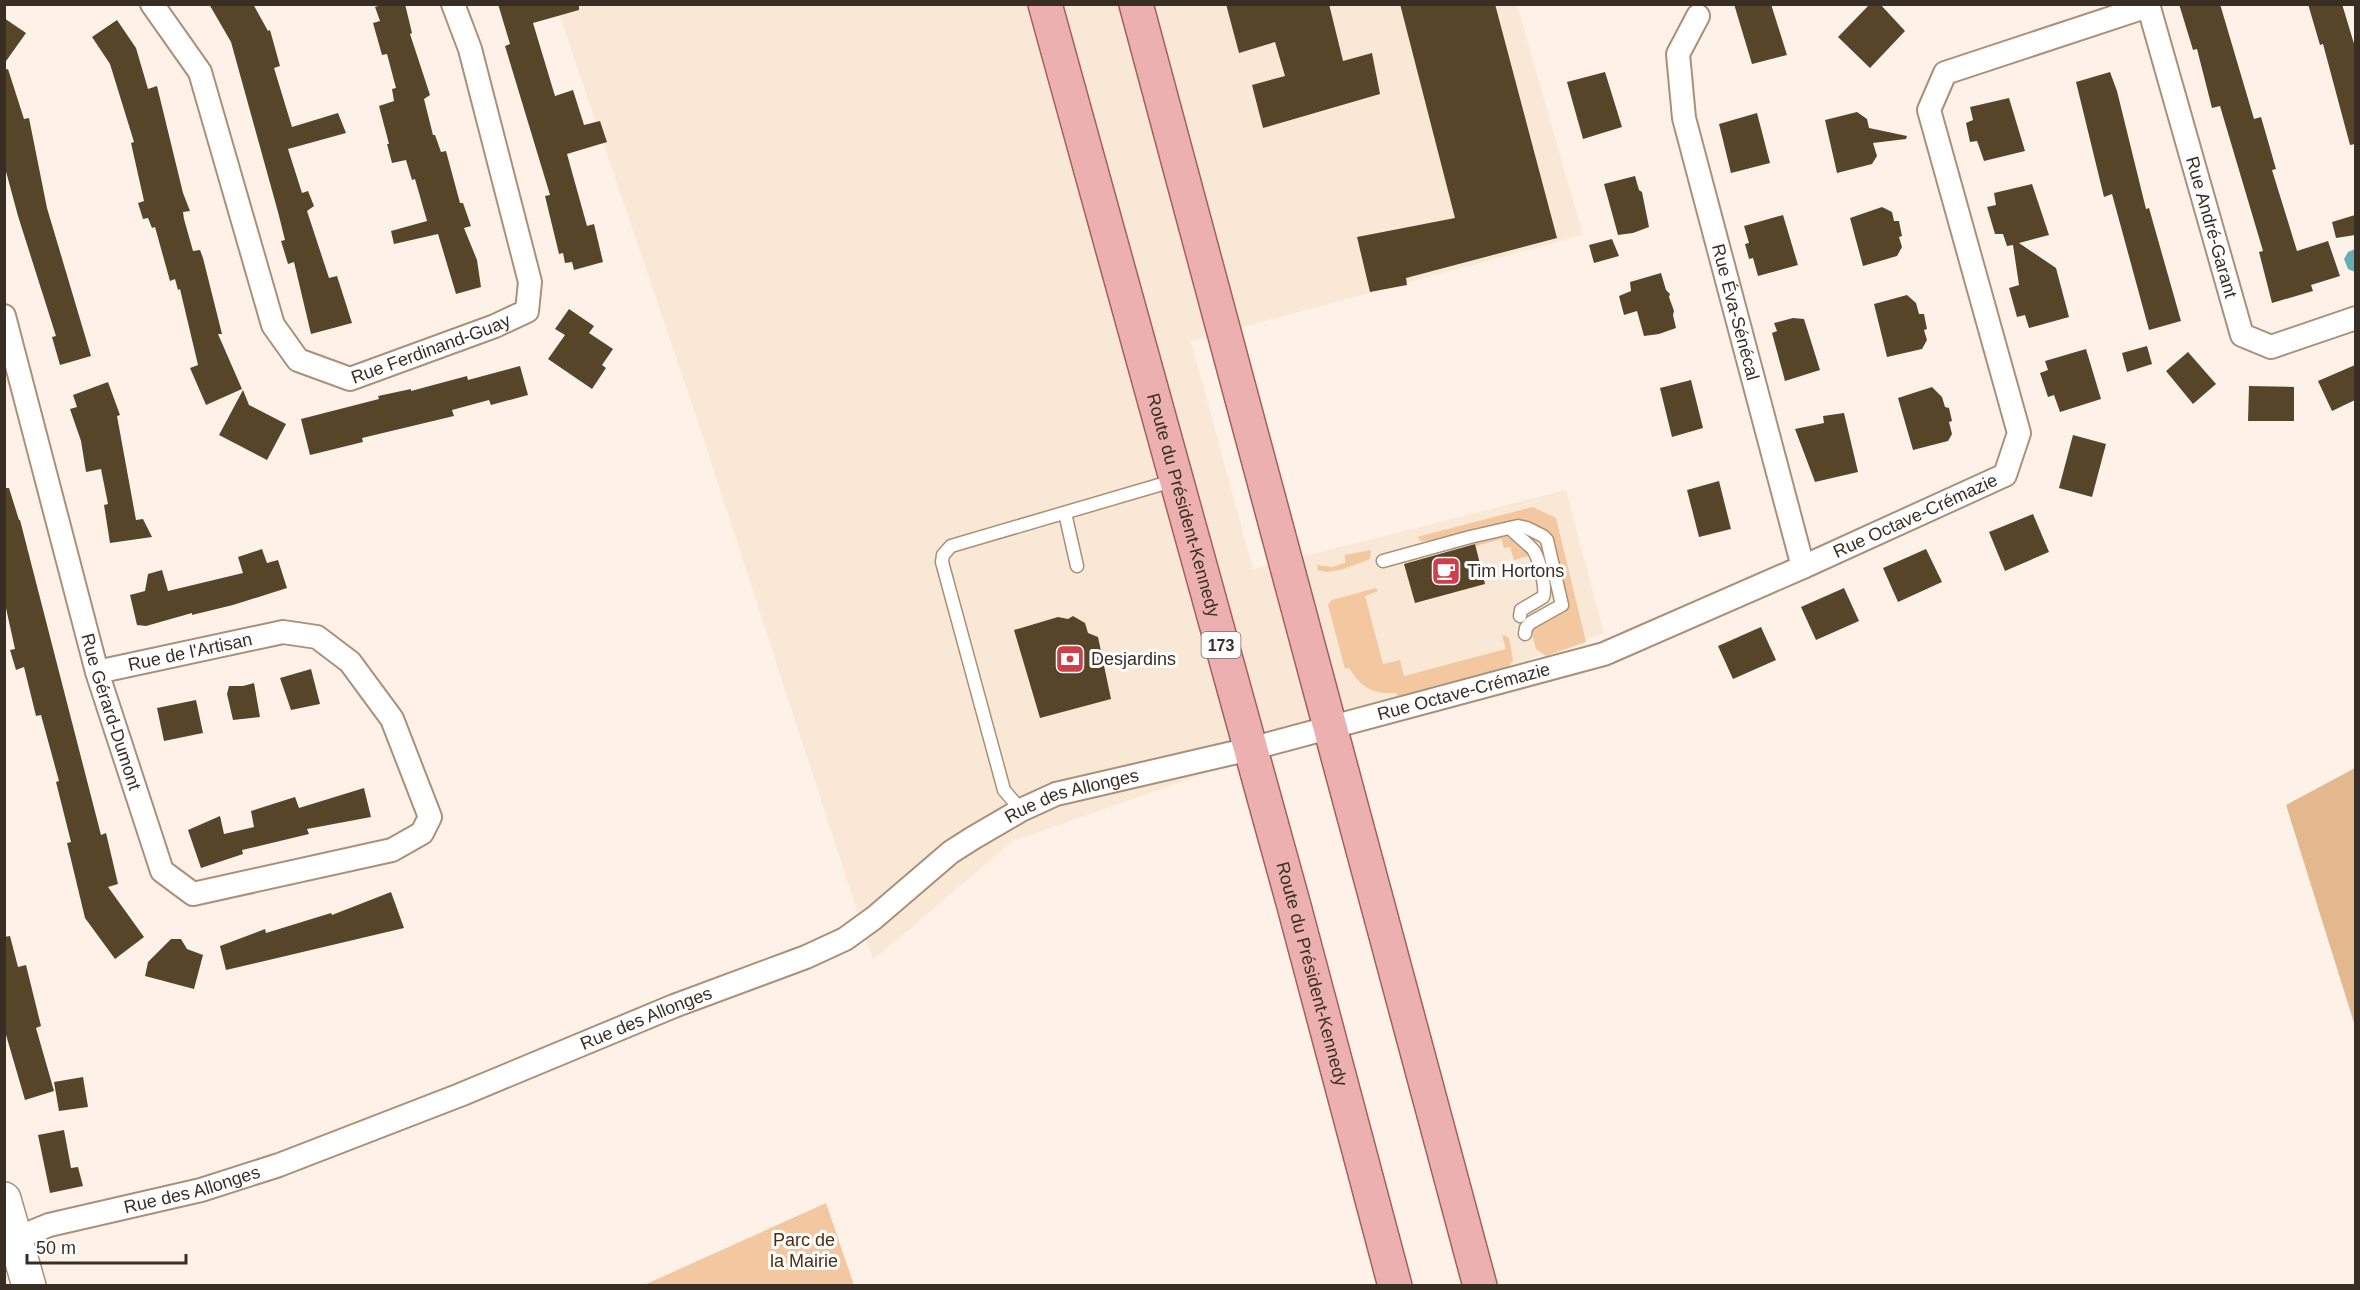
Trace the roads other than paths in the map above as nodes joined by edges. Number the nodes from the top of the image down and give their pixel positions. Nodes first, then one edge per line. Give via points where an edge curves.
1 (152, 4) edge
2 (453, 4) edge
3 (1045, 4) edge
4 (1136, 4) edge
5 (2148, 5) edge
6 (1698, 16) dead end
7 (4, 316) edge
8 (2355, 318) edge
9 (1176, 480) junction
10 (1065, 513) junction
11 (1510, 528) junction
12 (1383, 561) dead end
13 (1077, 566) dead end
14 (1803, 567) junction
15 (1520, 616) dead end
16 (283, 632) joint
17 (1525, 634) dead end
18 (97, 672) junction
19 (1329, 728) junction
20 (1250, 750) junction
21 (1021, 810) junction
22 (4, 1199) edge
23 (15, 1239) junction
24 (29, 1286) edge
25 (1395, 1286) edge
26 (1479, 1286) edge

1 - 2 street, Rue Ferdinand-Guay via 200,72 273,325 298,360 350,379 526,311 530,282 470,49
3 - 9 main road, Route du Président-Kennedy / 173
4 - 19 main road
5 - 8 street, Rue André-Garant via 2242,335 2271,347
5 - 14 street, Rue Octave-Crémazie via 1945,73 1929,110 2019,433 2005,475
6 - 14 street, Rue Éva-Sénécal via 1678,54 1684,118
7 - 18 street, Rue Gérard-Dumont
9 - 10 lane
9 - 20 main road, Route du Président-Kennedy / 173
10 - 13 lane
10 - 21 lane via 951,546 943,555 1004,790
11 - 12 lane
11 - 15 lane via 1534,550 1545,588 1543,597 1521,610
11 - 17 lane via 1527,528 1546,540 1562,600 1557,609 1530,623
14 - 19 street, Rue Octave-Crémazie via 1604,654
16 - 18 street, Rue de l'Artisan
16 - 18 street, Rue Gérard-Dumont via 317,637 350,662 392,719 430,817 422,834 392,850 193,894 162,871
19 - 20 street, Rue Octave-Crémazie
19 - 26 main road
20 - 21 street, Rue des Allonges via 1056,794
20 - 25 main road, Route du Président-Kennedy / 173
21 - 23 street, Rue des Allonges via 951,852 908,892 845,939 806,957 279,1165 201,1190 49,1225
22 - 23 street
23 - 24 street

